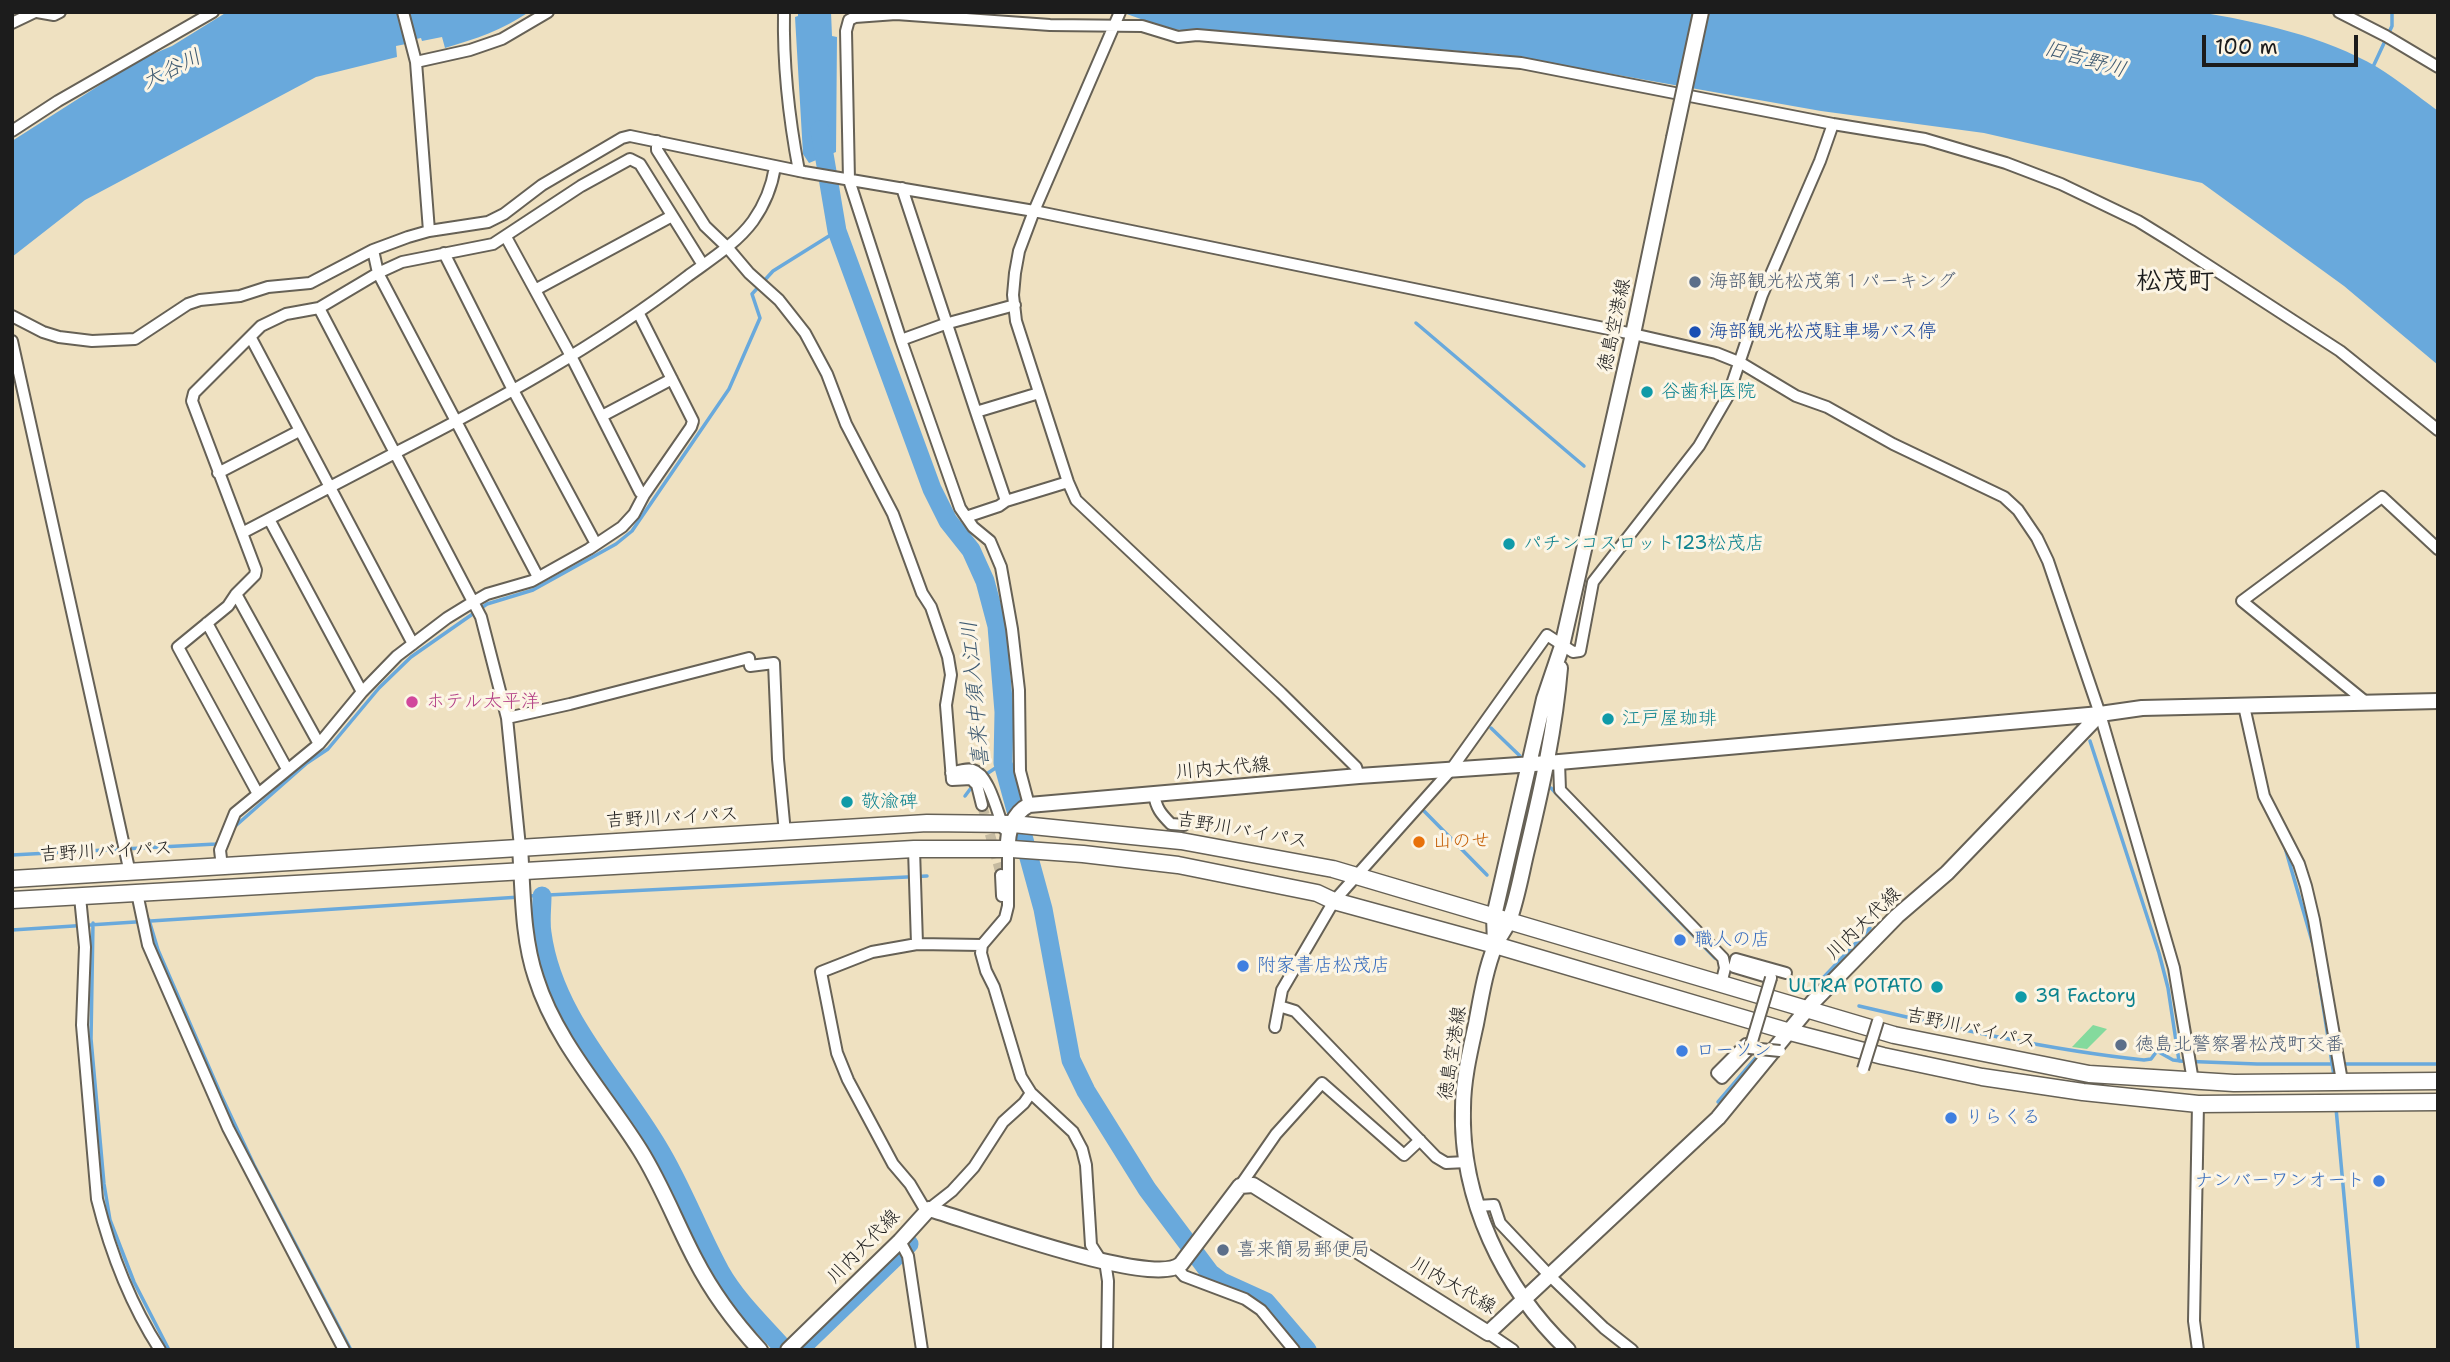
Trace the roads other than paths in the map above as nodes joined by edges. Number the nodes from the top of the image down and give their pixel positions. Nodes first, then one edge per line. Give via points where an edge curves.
1 (36, 12) edge
2 (60, 12) edge
3 (213, 12) edge
4 (403, 12) edge
5 (548, 12) edge
6 (784, 12) edge
7 (1701, 12) edge
8 (2339, 12) edge
9 (1118, 18) edge
10 (12, 23) edge
11 (416, 62) junction
12 (2438, 67) edge
13 (1833, 124) junction
14 (12, 131) edge
15 (657, 141) junction
16 (775, 167) junction
17 (801, 171) junction
18 (846, 179) junction
19 (902, 188) junction
20 (1034, 211) junction
21 (672, 216) junction
22 (429, 231) junction
23 (506, 237) junction
24 (727, 247) junction
25 (373, 250) junction
26 (444, 253) junction
27 (703, 265) junction
28 (378, 273) junction
29 (535, 290) junction
30 (1015, 305) junction
31 (319, 308) junction
32 (639, 314) junction
33 (12, 316) edge
34 (946, 324) junction
35 (1633, 334) junction
36 (251, 338) junction
37 (901, 340) junction
38 (12, 341) edge
39 (571, 356) junction
40 (1741, 363) junction
41 (672, 379) junction
42 (513, 390) junction
43 (1039, 393) junction
44 (976, 412) junction
45 (601, 416) junction
46 (457, 421) junction
47 (2438, 430) edge
48 (299, 431) junction
49 (395, 453) junction
50 (218, 473) junction
51 (1068, 482) junction
52 (329, 487) junction
53 (644, 495) junction
54 (1006, 501) junction
55 (966, 517) junction
56 (269, 519) junction
57 (242, 533) junction
58 (596, 544) junction
59 (2438, 549) edge
60 (538, 577) junction
61 (236, 594) junction
62 (476, 608) junction
63 (207, 623) junction
64 (413, 644) junction
65 (1562, 646) junction
66 (362, 692) junction
67 (2438, 701) edge
68 (2367, 703) junction
69 (2244, 706) junction
70 (2100, 714) junction
71 (507, 718) junction
72 (319, 744) junction
73 (1553, 763) junction
74 (1530, 765) junction
75 (287, 769) junction
76 (1450, 771) junction
77 (1359, 776) junction
78 (978, 779) junction
79 (258, 794) junction
80 (1154, 794) junction
81 (982, 805) tunnel mouth
82 (1027, 806) junction
83 (1184, 825) dead end
84 (785, 833) junction
85 (1008, 834) junction
86 (520, 847) junction
87 (914, 849) junction
88 (222, 867) junction
89 (130, 873) junction
90 (1001, 875) tunnel mouth
91 (1358, 875) junction
92 (522, 878) junction
93 (12, 879) edge
94 (12, 900) edge
95 (138, 900) junction
96 (1334, 901) junction
97 (80, 904) junction
98 (1502, 919) junction
99 (998, 926) junction
100 (917, 944) junction
101 (982, 945) junction
102 (1495, 945) junction
103 (1786, 973) dead end
104 (1721, 984) junction
105 (1279, 1006) junction
106 (1807, 1010) junction
107 (1878, 1021) dead end
108 (1275, 1027) dead end
109 (1790, 1032) junction
110 (1780, 1051) dead end
111 (1863, 1069) dead end
112 (2193, 1081) junction
113 (2342, 1081) junction
114 (2438, 1081) edge
115 (1031, 1093) junction
116 (2438, 1101) edge
117 (2198, 1104) junction
118 (1420, 1140) junction
119 (1467, 1162) junction
120 (1240, 1186) junction
121 (1477, 1206) junction
122 (928, 1210) junction
123 (901, 1242) junction
124 (1102, 1260) junction
125 (1177, 1268) junction
126 (1550, 1276) junction
127 (1523, 1300) junction
128 (1488, 1333) junction
129 (160, 1350) edge
130 (344, 1350) edge
131 (760, 1350) edge
132 (788, 1350) edge
133 (922, 1350) edge
134 (1107, 1350) edge
135 (1294, 1350) edge
136 (1513, 1350) edge
137 (1568, 1350) edge
138 (1632, 1350) edge
139 (2198, 1350) edge

1 - 2 street
1 - 10 street
3 - 14 street
4 - 11 street
5 - 11 street via 502,39
6 - 17 street via 793,142
7 - 35 main road, 徳島空港線, bridge
8 - 12 street
9 - 13 street via 1178,37 1198,35 1521,63
9 - 18 street via 1050,25 896,14 849,20
9 - 20 street
11 - 22 street
13 - 40 street via 1762,295
13 - 47 street via 1925,139 2006,163 2138,221 2340,351
15 - 16 street
15 - 22 street via 622,138 488,222
15 - 24 street via 657,150 705,226
16 - 17 street
16 - 24 street via 764,204
17 - 18 street
18 - 19 street
18 - 37 street
19 - 20 street
19 - 34 street
20 - 30 street via 1014,273
20 - 35 street
21 - 23 street via 640,164 630,159
21 - 27 street
21 - 29 street
22 - 25 street
23 - 26 street via 493,244
23 - 29 street
24 - 27 street
24 - 78 street via 805,334 827,374 846,424 893,514 948,657 951,675 946,705 952,780
25 - 28 street
25 - 33 street via 310,283 188,304 135,339 59,337
26 - 28 street via 402,262
26 - 42 street
27 - 32 street
28 - 31 street
28 - 46 street
29 - 39 street
30 - 34 street
30 - 43 street
31 - 36 street via 286,314 261,326
31 - 49 street
32 - 39 street
32 - 41 street
34 - 37 street
34 - 44 street
35 - 40 street
35 - 65 main road, 徳島空港線
36 - 48 street
36 - 50 street via 194,393 192,401
37 - 55 street
38 - 89 street
39 - 42 street
39 - 45 street
40 - 65 street via 1699,446 1593,582 1580,652
40 - 70 street via 1796,396 1827,407 2004,497 2018,510 2048,561
41 - 45 street
41 - 53 street via 693,421
42 - 46 street
42 - 58 street
43 - 44 street
43 - 51 street
44 - 54 street
45 - 53 street
46 - 49 street
46 - 60 street
48 - 50 street
48 - 52 street
49 - 52 street
49 - 62 street
50 - 57 street
51 - 54 street
51 - 77 street via 1086,512 1281,693 1356,767
52 - 56 street
52 - 64 street
53 - 58 street via 622,527
54 - 55 street
55 - 82 street via 990,541 1001,567 1019,690 1020,771
56 - 57 street
56 - 66 street
57 - 61 street via 256,570
58 - 60 street
59 - 68 street via 2382,497 2242,601
60 - 62 street via 486,594
61 - 63 street
61 - 72 street
62 - 64 street
62 - 71 street
63 - 75 street
63 - 79 street via 178,647
64 - 66 street
65 - 73 main road, 徳島空港線
65 - 74 main road, 徳島空港線 via 1544,699
65 - 76 street via 1547,635
66 - 72 street
67 - 68 main road, 川内大代線
68 - 69 main road, 川内大代線
69 - 70 main road, 川内大代線 via 2143,708
69 - 113 street via 2264,796 2306,886
70 - 73 main road, 川内大代線
70 - 106 main road, 川内大代線
70 - 112 street via 2174,968
71 - 84 street via 749,658 750,666 774,663
71 - 86 street
72 - 75 street
73 - 74 main road, 川内大代線
73 - 98 main road, 徳島空港線
73 - 104 street via 1560,790 1723,958
74 - 76 main road, 川内大代線
74 - 98 main road, 徳島空港線
75 - 79 street
76 - 77 main road, 川内大代線
76 - 91 street
77 - 80 main road, 川内大代線
78 - 81 street
78 - 85 street
79 - 88 street via 240,807 233,820 220,850
80 - 82 main road, 川内大代線
80 - 83 street via 1156,807 1171,824
82 - 85 main road
84 - 85 highway, 吉野川バイパス via 927,823
84 - 86 highway, 吉野川バイパス
85 - 87 highway, 吉野川バイパス
85 - 91 highway, 吉野川バイパス via 1084,831 1181,841
85 - 96 highway, 吉野川バイパス via 1083,854 1178,865 1317,893
85 - 99 street via 1008,906
86 - 88 highway, 吉野川バイパス
86 - 92 main road
87 - 92 highway, 吉野川バイパス
87 - 100 street
88 - 89 highway, 吉野川バイパス
89 - 93 highway, 吉野川バイパス
90 - 99 street
91 - 96 street
91 - 98 highway, 吉野川バイパス
92 - 95 highway, 吉野川バイパス
92 - 131 main road via 526,935 536,978 552,1016 641,1151 723,1304
94 - 97 highway, 吉野川バイパス
95 - 97 highway, 吉野川バイパス
95 - 130 street via 148,946 228,1128
96 - 102 highway, 吉野川バイパス
96 - 105 street via 1282,990
97 - 129 street via 84,932 82,1025 97,1199 128,1288
98 - 102 main road, 徳島空港線
98 - 104 highway, 吉野川バイパス
99 - 101 street
100 - 101 street
100 - 122 street via 872,952 821,972 837,1053 848,1080 892,1164
101 - 115 street via 986,971 995,987 1021,1077
102 - 109 highway, 吉野川バイパス
102 - 119 main road, 徳島空港線 via 1483,986 1462,1108
103 - 110 street, bridge via 1736,959 1734,967 1771,978 1748,1046
104 - 106 highway, 吉野川バイパス
105 - 108 street
105 - 118 street via 1295,1011
106 - 109 main road, 川内大代線
106 - 112 highway, 吉野川バイパス via 1894,1035 2076,1072
107 - 111 street, bridge
109 - 117 highway, 吉野川バイパス via 1982,1077
109 - 126 main road, 川内大代線 via 1718,1118
112 - 113 highway, 吉野川バイパス
113 - 114 highway, 吉野川バイパス
115 - 122 street via 1003,1122 967,1175
115 - 124 street via 1073,1132 1082,1149 1091,1245
116 - 117 highway, 吉野川バイパス
117 - 139 street via 2194,1321
118 - 119 street via 1446,1163
118 - 120 street via 1404,1156 1322,1083 1276,1133
119 - 121 main road, 徳島空港線
120 - 125 main road
120 - 128 main road, 川内大代線 via 1253,1185
121 - 126 street via 1494,1205 1500,1223
121 - 127 main road, 徳島空港線 via 1499,1260
122 - 123 main road, 川内大代線
122 - 124 main road, 川内大代線
123 - 132 main road, 川内大代線
123 - 133 street via 908,1256
124 - 125 main road, 川内大代線 via 1125,1267
124 - 134 street via 1108,1281
125 - 135 street via 1184,1276 1245,1299 1261,1310
126 - 127 main road, 川内大代線
126 - 138 street
127 - 128 main road, 川内大代線
127 - 137 main road, 徳島空港線
128 - 136 street

